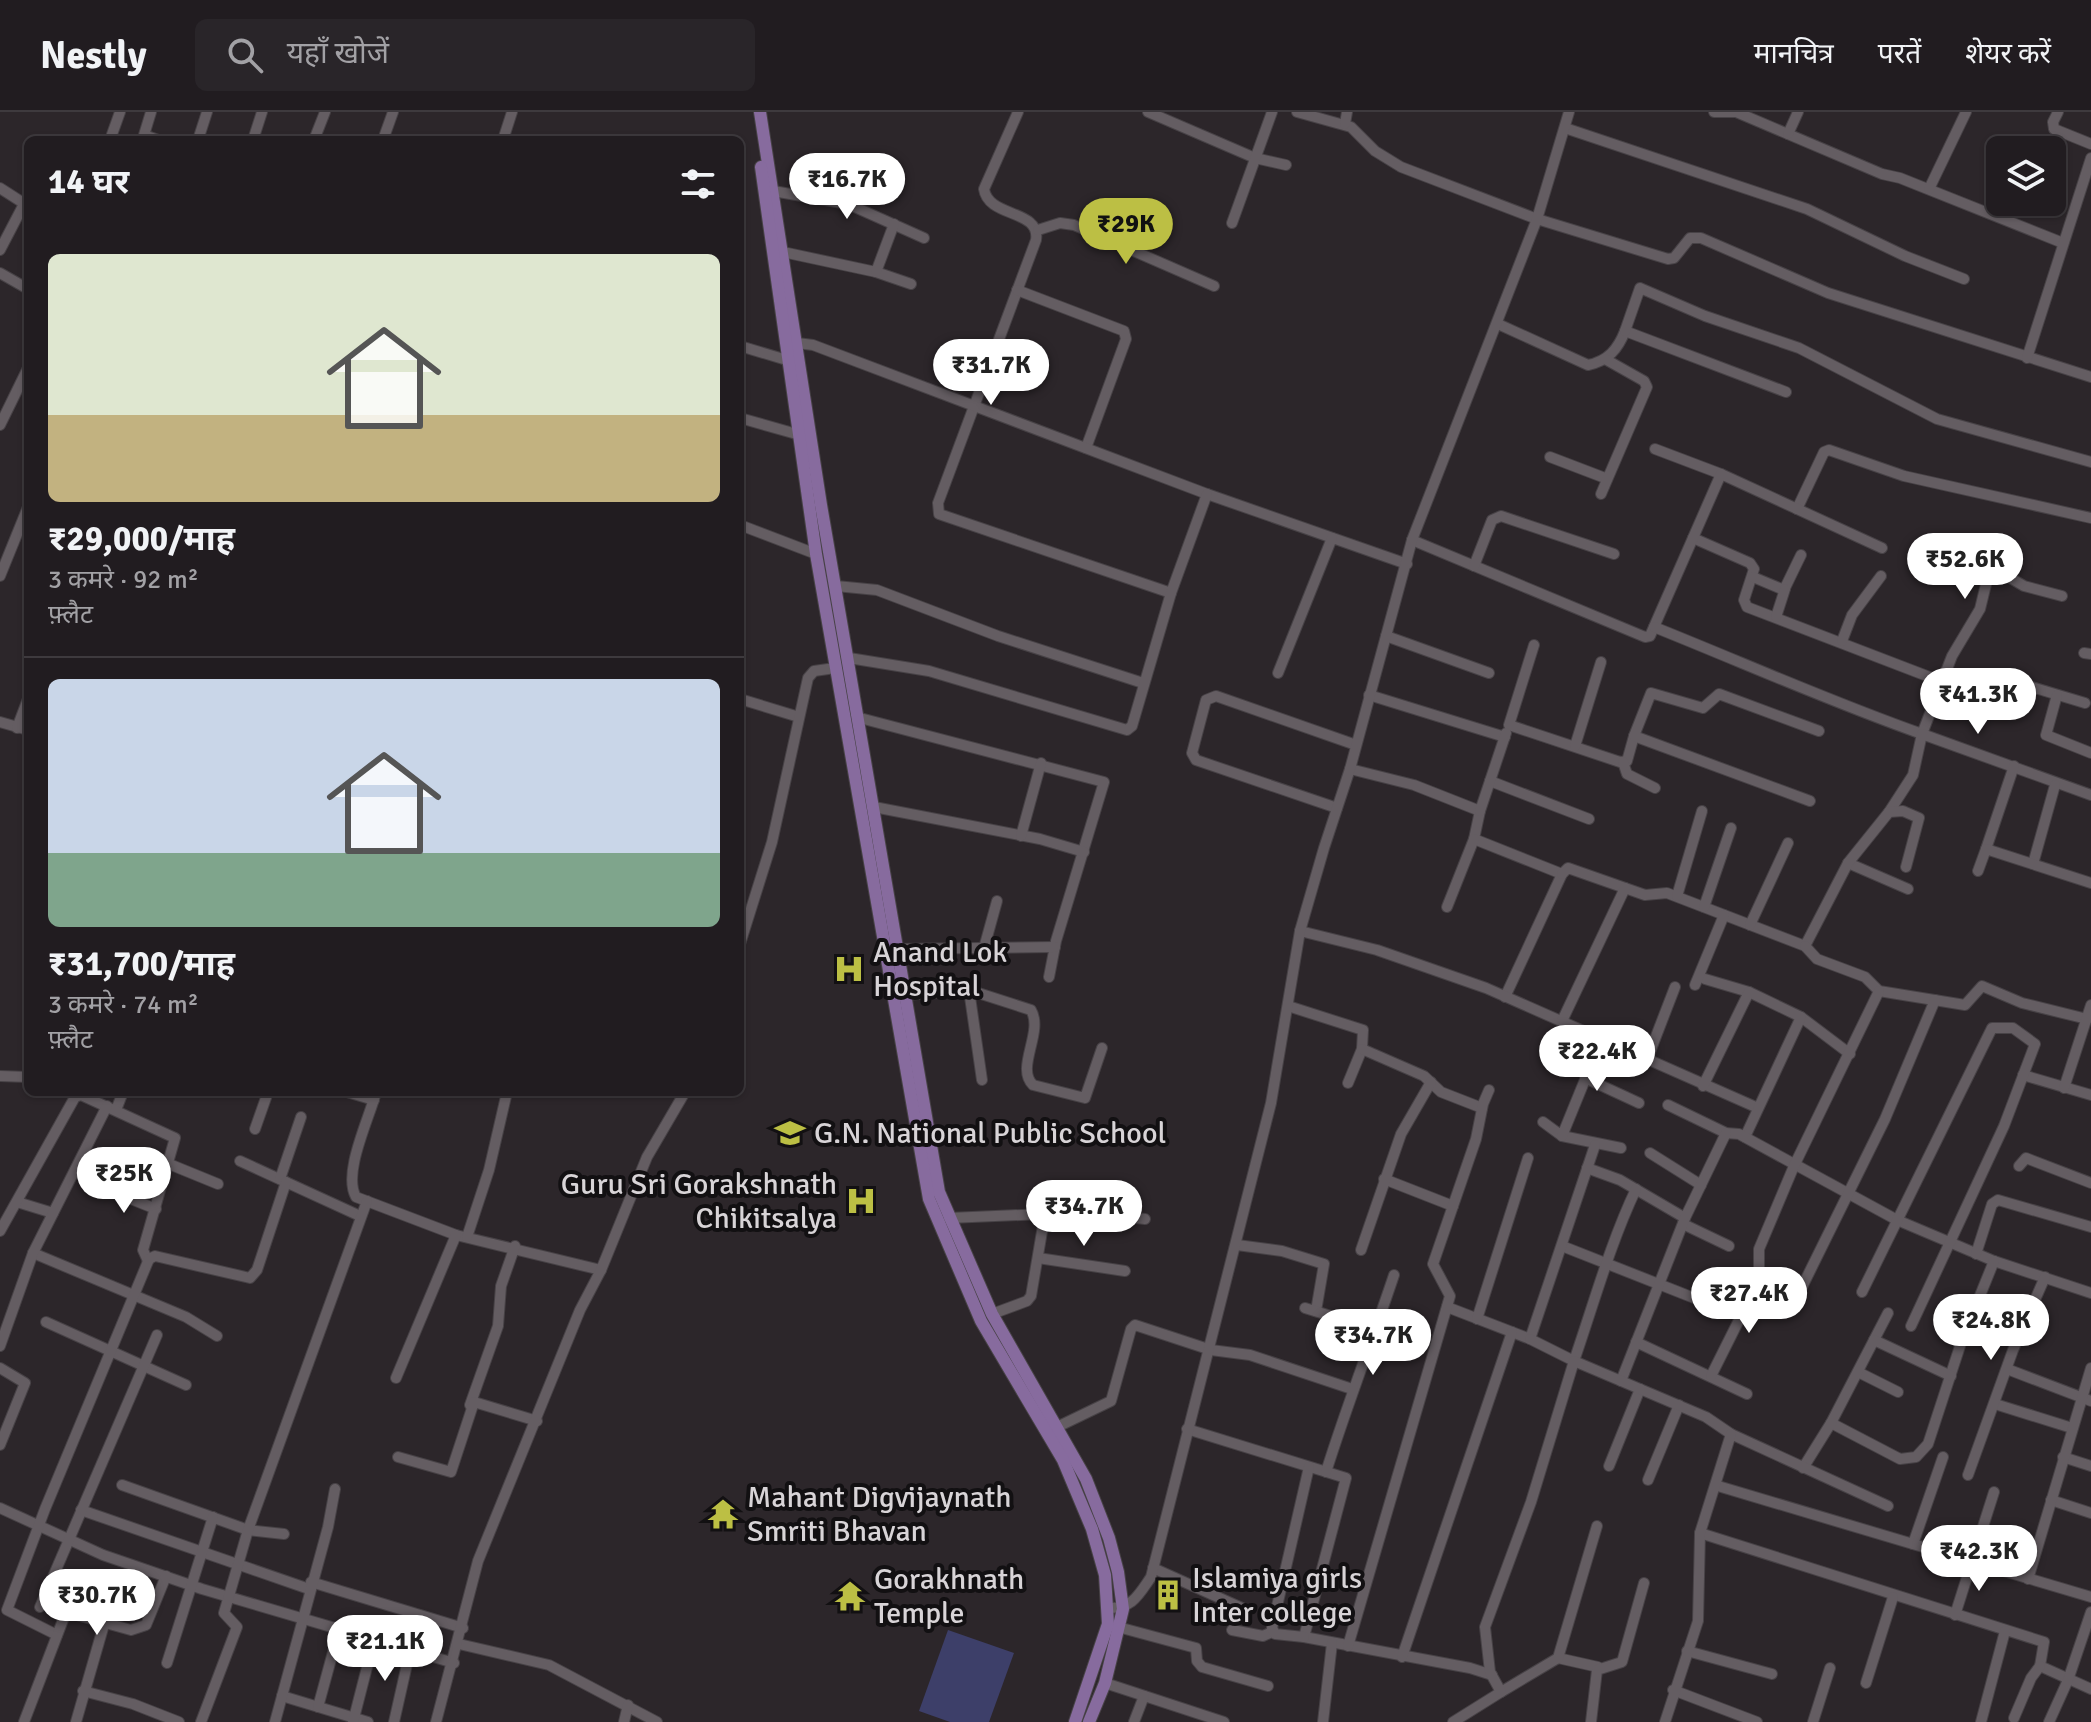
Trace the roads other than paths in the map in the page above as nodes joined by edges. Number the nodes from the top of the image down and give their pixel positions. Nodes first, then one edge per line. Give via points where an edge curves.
1 (120, 112) edge
2 (151, 112) edge
3 (207, 112) edge
4 (262, 112) edge
5 (325, 112) edge
6 (393, 112) edge
7 (512, 112) edge
8 (753, 112) edge
9 (760, 112) edge
10 (1018, 112) edge
11 (1148, 112) edge
12 (1272, 112) edge
13 (1297, 112) edge
14 (1347, 112) edge
15 (1569, 112) edge
16 (1714, 112) edge
17 (1798, 112) edge
18 (1966, 112) edge
19 (2058, 112) edge
20 (1345, 124) junction
21 (1565, 128) junction
22 (1788, 134) junction
23 (111, 136) edge
24 (147, 136) edge
25 (199, 136) edge
26 (254, 136) edge
27 (316, 136) edge
28 (384, 136) edge
29 (504, 136) edge
30 (2091, 144) edge
31 (1255, 158) junction
32 (2091, 158) edge
33 (1286, 165) dead end
34 (0, 188) edge
35 (1929, 189) junction
36 (773, 191) junction
37 (24, 204) edge
38 (24, 208) edge
39 (1537, 219) junction
40 (1232, 223) dead end
41 (894, 224) junction
42 (1038, 230) junction
43 (924, 238) dead end
44 (2063, 243) junction
45 (0, 250) edge
46 (783, 252) junction
47 (876, 272) junction
48 (0, 273) edge
49 (1964, 279) dead end
50 (911, 284) dead end
51 (1214, 286) dead end
52 (24, 287) edge
53 (1017, 290) junction
54 (1498, 324) junction
55 (1625, 331) junction
56 (793, 342) junction
57 (744, 347) edge
58 (2027, 358) junction
59 (1605, 359) junction
60 (790, 361) junction
61 (24, 376) edge
62 (2091, 377) edge
63 (1786, 392) dead end
64 (974, 405) junction
65 (744, 419) edge
66 (0, 425) edge
67 (800, 435) junction
68 (1086, 448) junction
69 (1655, 449) dead end
70 (1550, 457) dead end
71 (2091, 462) edge
72 (1721, 474) junction
73 (1605, 478) junction
74 (1207, 494) junction
75 (1601, 494) dead end
76 (1797, 509) junction
77 (24, 517) edge
78 (2091, 518) edge
79 (744, 527) edge
80 (1332, 538) junction
81 (1693, 538) junction
82 (1412, 540) junction
83 (1882, 548) dead end
84 (816, 554) junction
85 (1614, 554) dead end
86 (1801, 555) dead end
87 (1407, 564) junction
88 (1474, 566) junction
89 (0, 576) edge
90 (1881, 576) dead end
91 (1753, 577) junction
92 (836, 586) junction
93 (1785, 589) junction
94 (1171, 593) junction
95 (2062, 596) dead end
96 (1776, 617) junction
97 (1654, 627) junction
98 (1386, 636) junction
99 (1842, 641) junction
100 (1534, 645) dead end
101 (849, 658) junction
102 (1601, 662) dead end
103 (835, 668) junction
104 (1278, 673) dead end
105 (1489, 673) dead end
106 (1940, 681) junction
107 (1143, 683) junction
108 (2025, 685) dead end
109 (1369, 695) junction
110 (2057, 695) junction
111 (744, 700) edge
112 (2085, 703) dead end
113 (799, 717) junction
114 (860, 718) junction
115 (0, 722) edge
116 (1509, 725) junction
117 (23, 729) edge
118 (1819, 731) dead end
119 (1922, 734) junction
120 (1634, 736) junction
121 (1505, 737) junction
122 (1356, 745) junction
123 (1575, 746) junction
124 (2091, 753) edge
125 (1623, 762) junction
126 (1041, 763) junction
127 (2014, 766) junction
128 (1350, 769) junction
129 (1490, 781) junction
130 (2055, 785) junction
131 (1655, 788) dead end
132 (2091, 795) edge
133 (1810, 801) dead end
134 (874, 807) junction
135 (1337, 808) junction
136 (1480, 811) junction
137 (1702, 811) dead end
138 (1889, 812) junction
139 (1589, 819) dead end
140 (1731, 828) dead end
141 (1021, 836) junction
142 (1474, 839) junction
143 (1788, 843) dead end
144 (1986, 849) junction
145 (1084, 852) junction
146 (1848, 863) junction
147 (2033, 864) junction
148 (1906, 867) dead end
149 (1978, 871) dead end
150 (1562, 874) junction
151 (2091, 883) edge
152 (1625, 888) junction
153 (1908, 889) dead end
154 (1677, 896) junction
155 (997, 901) dead end
156 (744, 904) edge
157 (752, 906) junction
158 (1447, 907) dead end
159 (1704, 907) junction
160 (1724, 915) junction
161 (1750, 925) junction
162 (744, 931) edge
163 (1300, 931) junction
164 (1805, 946) junction
165 (1055, 947) junction
166 (984, 948) junction
167 (897, 949) junction
168 (1049, 977) dead end
169 (1675, 987) dead end
170 (969, 990) junction
171 (1879, 991) junction
172 (1749, 992) junction
173 (905, 995) junction
174 (1505, 997) junction
175 (1935, 1000) junction
176 (2091, 1005) edge
177 (1288, 1006) junction
178 (1801, 1017) junction
179 (2087, 1019) junction
180 (1562, 1021) junction
181 (1602, 1038) junction
182 (1102, 1048) dead end
183 (1362, 1049) junction
184 (1850, 1054) junction
185 (1648, 1057) junction
186 (2023, 1075) junction
187 (0, 1076) edge
188 (24, 1077) edge
189 (1585, 1078) junction
190 (982, 1080) dead end
191 (1431, 1082) junction
192 (1348, 1083) dead end
193 (1703, 1086) junction
194 (2064, 1088) junction
195 (1489, 1090) dead end
196 (2091, 1095) edge
197 (69, 1096) edge
198 (83, 1096) edge
199 (120, 1096) edge
200 (267, 1096) edge
201 (375, 1096) edge
202 (506, 1096) edge
203 (683, 1096) edge
204 (1639, 1103) dead end
205 (1668, 1105) dead end
206 (112, 1108) junction
207 (1482, 1108) junction
208 (1758, 1108) junction
209 (301, 1117) dead end
210 (1543, 1122) dead end
211 (255, 1129) dead end
212 (1726, 1133) junction
213 (1562, 1136) junction
214 (1745, 1137) junction
215 (1595, 1145) junction
216 (1621, 1148) dead end
217 (1650, 1153) dead end
218 (1528, 1158) dead end
219 (240, 1161) dead end
220 (169, 1164) junction
221 (1794, 1166) junction
222 (2019, 1166) dead end
223 (1587, 1168) junction
224 (1384, 1179) junction
225 (283, 1181) junction
226 (2091, 1183) edge
227 (218, 1184) dead end
228 (1701, 1185) junction
229 (106, 1189) dead end
230 (1636, 1189) junction
231 (1846, 1194) junction
232 (367, 1201) junction
233 (17, 1202) junction
234 (1453, 1206) junction
235 (156, 1209) junction
236 (53, 1213) junction
237 (1043, 1214) junction
238 (360, 1216) junction
239 (949, 1218) junction
240 (1145, 1219) dead end
241 (1897, 1220) junction
242 (1684, 1221) junction
243 (2091, 1227) edge
244 (0, 1231) edge
245 (462, 1236) junction
246 (1948, 1242) junction
247 (1237, 1245) junction
248 (515, 1246) junction
249 (1562, 1246) junction
250 (1729, 1246) dead end
251 (1361, 1250) dead end
252 (33, 1253) junction
253 (1976, 1254) junction
254 (1038, 1258) junction
255 (148, 1261) junction
256 (1994, 1261) junction
257 (1608, 1264) junction
258 (601, 1270) junction
259 (1125, 1271) dead end
260 (1394, 1275) dead end
261 (2045, 1277) junction
262 (1658, 1286) junction
263 (1801, 1289) dead end
264 (1862, 1292) dead end
265 (2091, 1293) edge
266 (134, 1295) junction
267 (1694, 1298) dead end
268 (1447, 1307) junction
269 (1888, 1313) dead end
270 (992, 1314) junction
271 (1477, 1319) junction
272 (46, 1322) dead end
273 (1911, 1326) dead end
274 (1376, 1330) junction
275 (1512, 1332) junction
276 (157, 1335) dead end
277 (217, 1336) dead end
278 (1530, 1339) junction
279 (1874, 1340) junction
280 (1636, 1342) junction
281 (0, 1346) edge
282 (1211, 1350) junction
283 (110, 1352) junction
284 (1574, 1361) junction
285 (143, 1367) junction
286 (0, 1368) edge
287 (2091, 1368) edge
288 (2007, 1369) junction
289 (1858, 1372) junction
290 (1711, 1376) junction
291 (1951, 1376) junction
292 (396, 1378) dead end
293 (1621, 1381) junction
294 (186, 1385) dead end
295 (1352, 1389) junction
296 (1640, 1389) junction
297 (1898, 1392) dead end
298 (1747, 1394) dead end
299 (2086, 1399) edge
300 (1995, 1404) junction
301 (1679, 1405) junction
302 (470, 1406) junction
303 (537, 1421) junction
304 (1831, 1423) junction
305 (1055, 1428) junction
306 (2072, 1428) junction
307 (1187, 1429) junction
308 (1731, 1434) junction
309 (0, 1445) edge
310 (398, 1457) dead end
311 (1943, 1457) dead end
312 (2063, 1457) junction
313 (1609, 1466) dead end
314 (2091, 1466) edge
315 (1309, 1467) junction
316 (1803, 1468) junction
317 (1326, 1472) junction
318 (1968, 1475) dead end
319 (1648, 1480) dead end
320 (122, 1485) dead end
321 (1718, 1486) junction
322 (335, 1489) dead end
323 (1994, 1492) dead end
324 (2051, 1500) junction
325 (1888, 1506) dead end
326 (0, 1508) edge
327 (81, 1510) junction
328 (2091, 1513) edge
329 (213, 1517) junction
330 (38, 1526) junction
331 (1597, 1526) dead end
332 (248, 1530) junction
333 (1700, 1533) junction
334 (284, 1534) dead end
335 (69, 1540) junction
336 (1913, 1544) junction
337 (203, 1553) junction
338 (1971, 1562) junction
339 (237, 1567) junction
340 (1153, 1568) junction
341 (166, 1576) junction
342 (2028, 1579) junction
343 (1644, 1583) dead end
344 (194, 1586) junction
345 (310, 1586) junction
346 (229, 1597) junction
347 (1893, 1597) junction
348 (2091, 1597) edge
349 (40, 1607) dead end
350 (1107, 1608) junction
351 (1242, 1608) dead end
352 (1123, 1609) junction
353 (2091, 1612) edge
354 (1955, 1615) junction
355 (302, 1619) junction
356 (105, 1621) junction
357 (1118, 1627) junction
358 (463, 1628) junction
359 (339, 1630) junction
360 (1232, 1630) dead end
361 (2005, 1631) junction
362 (1272, 1632) junction
363 (57, 1635) junction
364 (1304, 1637) junction
365 (374, 1640) junction
366 (1332, 1643) junction
367 (459, 1644) junction
368 (1348, 1646) junction
369 (410, 1651) junction
370 (1687, 1651) junction
371 (1402, 1657) junction
372 (1558, 1658) junction
373 (167, 1663) dead end
374 (454, 1663) junction
375 (2040, 1666) junction
376 (1598, 1667) junction
377 (1830, 1668) dead end
378 (1772, 1674) dead end
379 (1492, 1675) junction
380 (2068, 1680) junction
381 (1105, 1683) junction
382 (1866, 1683) dead end
383 (1268, 1686) dead end
384 (2091, 1689) edge
385 (1673, 1690) junction
386 (83, 1691) junction
387 (1501, 1692) junction
388 (282, 1696) junction
389 (1144, 1696) junction
390 (628, 1705) junction
391 (318, 1707) junction
392 (1183, 1709) junction
393 (2014, 1718) dead end
394 (353, 1720) edge
395 (24, 1722) edge
396 (76, 1722) edge
397 (179, 1722) edge
398 (201, 1722) edge
399 (275, 1722) edge
400 (368, 1722) edge
401 (394, 1722) edge
402 (436, 1722) edge
403 (624, 1722) edge
404 (657, 1722) edge
405 (1075, 1722) edge
406 (1089, 1722) edge
407 (1134, 1722) edge
408 (1178, 1722) edge
409 (1224, 1722) edge
410 (1323, 1722) edge
411 (1453, 1722) edge
412 (1591, 1722) edge
413 (1665, 1722) edge
414 (1757, 1722) edge
415 (1813, 1722) edge
416 (1981, 1722) edge
417 (2049, 1722) edge

1 - 23 street
2 - 24 street
3 - 25 street
4 - 26 street
5 - 27 street
6 - 28 street
7 - 29 street
8 - 56 main road
9 - 36 main road
10 - 42 street via 985,180 985,196
11 - 31 street
12 - 31 street
13 - 20 street
14 - 20 street
15 - 21 street
16 - 22 street via 1736,112
17 - 22 street
18 - 35 street
19 - 30 street via 2054,129
20 - 39 street via 1401,167
21 - 39 street
21 - 49 street via 1807,209
22 - 35 street
31 - 33 street
31 - 40 street
32 - 44 street
34 - 37 street
35 - 44 street
36 - 41 street via 848,204
36 - 46 main road
38 - 45 street
39 - 54 street
39 - 58 street via 1668,259 1690,238 1701,238 1828,293
41 - 43 street
41 - 47 street
42 - 51 street via 1074,225
42 - 53 street
44 - 58 street
46 - 47 street
46 - 56 main road
47 - 50 street
48 - 52 street
53 - 64 street
53 - 68 street via 1124,331 1126,339
54 - 59 street via 1588,365
54 - 82 street
55 - 59 street via 1618,348
55 - 63 street
55 - 71 street via 1640,288 1799,348 1937,419
56 - 60 main road
56 - 64 street
56 - 92 main road
57 - 60 street
58 - 62 street
59 - 73 street via 1647,387
60 - 67 main road
61 - 66 street
64 - 68 street
64 - 94 street via 938,503 942,518
65 - 67 street
67 - 84 main road
68 - 74 street
69 - 72 street
70 - 73 street
72 - 76 street
72 - 81 street
73 - 75 street
74 - 80 street
74 - 94 street
76 - 78 street via 1829,450 1878,469
76 - 83 street
77 - 89 street
79 - 84 street
80 - 87 street
80 - 104 street
81 - 91 street via 1750,563
81 - 97 street
82 - 87 street
82 - 88 street
84 - 103 main road
85 - 88 street via 1501,516 1492,520
86 - 93 street
87 - 98 street
88 - 97 street via 1645,637
90 - 99 street via 1852,615
91 - 93 street
91 - 96 street via 1745,604
92 - 101 main road
92 - 107 street via 877,590
93 - 96 street
94 - 107 street
95 - 106 street via 1991,570 1980,609
96 - 99 street
97 - 119 street
98 - 105 street
98 - 109 street
99 - 106 street
100 - 116 street
101 - 107 street via 929,671 1123,730 1132,726
101 - 114 main road
102 - 123 street
103 - 113 street via 810,674
103 - 350 main road via 931,1206 981,1321 1063,1460 1092,1529 1105,1575
106 - 119 street
108 - 110 street
109 - 121 street
109 - 122 street
110 - 112 street
110 - 124 street via 2046,735
111 - 113 street
113 - 157 street
114 - 126 street
114 - 134 main road
115 - 117 street
116 - 121 street
116 - 123 street
118 - 120 street via 1719,694 1703,708 1651,693
119 - 127 street
119 - 138 street via 1913,775
120 - 125 street
120 - 133 street
121 - 129 street
122 - 128 street
122 - 135 street via 1216,696 1206,700 1192,753 1196,760
123 - 125 street
125 - 131 street via 1627,774
126 - 141 street
126 - 145 street via 1104,782
127 - 130 street
127 - 144 street
128 - 135 street
128 - 136 street via 1414,785
129 - 136 street
129 - 139 street
130 - 132 street
130 - 147 street
134 - 141 street
134 - 167 main road
135 - 163 street
136 - 142 street
137 - 154 street
138 - 146 street
138 - 148 street via 1913,813 1920,820
140 - 159 street
141 - 145 street
142 - 150 street
142 - 158 street
143 - 161 street
144 - 147 street
144 - 149 street
145 - 165 street
146 - 153 street
146 - 164 street
147 - 151 street
150 - 152 street via 1568,868
150 - 174 street
152 - 154 street
152 - 180 street
154 - 159 street
155 - 166 street
156 - 157 street
157 - 162 street
159 - 160 street
160 - 161 street
160 - 172 street via 1700,982
161 - 164 street
163 - 174 street via 1377,950
163 - 177 street
164 - 171 street via 1817,959 1865,977
165 - 166 street
165 - 168 street
166 - 167 street
167 - 173 main road
169 - 185 street
170 - 173 street
170 - 182 street via 1031,1010 1035,1025 1027,1075 1033,1085 1085,1098
170 - 190 street
171 - 175 street
171 - 184 street
172 - 178 street
172 - 193 street
173 - 239 main road via 939,1192
174 - 180 street
175 - 179 street via 1965,1005 1982,986 2022,1003
175 - 231 street via 1885,1119
176 - 179 street
177 - 183 street via 1359,1027 1365,1033
177 - 247 street
178 - 184 street
178 - 208 street
179 - 194 street
180 - 181 street
181 - 185 street
181 - 189 street
183 - 191 street
183 - 192 street
184 - 221 street
185 - 193 street
186 - 194 street
186 - 241 street via 2035,1044 2013,1028 1992,1028
186 - 246 street
187 - 188 street
189 - 204 street
189 - 213 street
191 - 207 street via 1441,1092
191 - 224 street via 1401,1134
193 - 208 street
194 - 196 street
195 - 207 street
197 - 233 street
198 - 206 street
199 - 206 street
200 - 211 street
201 - 232 street via 361,1132 352,1186 353,1194
202 - 245 street via 489,1170
203 - 258 street via 647,1157
205 - 212 street
206 - 220 street via 173,1135
206 - 236 street
207 - 234 street
208 - 214 street
209 - 225 street
210 - 213 street
212 - 214 street
212 - 228 street
213 - 215 street
214 - 221 street
215 - 216 street
215 - 223 street
217 - 228 street
218 - 271 street
219 - 225 street
220 - 227 street
220 - 235 street
221 - 231 street
221 - 290 street via 1759,1249 1759,1280
222 - 226 street via 2026,1158
223 - 230 street
223 - 249 street
224 - 234 street
224 - 251 street
225 - 238 street
225 - 255 street via 257,1270 250,1278 155,1256
228 - 242 street
229 - 235 street
230 - 242 street
230 - 257 street via 1613,1237
231 - 241 street
231 - 263 street
232 - 238 street
232 - 245 street
233 - 236 street
233 - 244 street
234 - 268 street via 1433,1264 1448,1289
235 - 255 street via 143,1250
236 - 252 street
237 - 239 street
237 - 240 street via 1050,1207
237 - 254 street
238 - 332 street
239 - 270 main road
241 - 246 street
241 - 264 street
242 - 250 street
242 - 262 street
243 - 253 street via 1998,1200 1992,1204
245 - 248 street
245 - 292 street
246 - 253 street
246 - 273 street
247 - 274 street via 1324,1264 1311,1309
247 - 282 street
248 - 258 street
248 - 302 street via 501,1286 498,1326
249 - 257 street
249 - 278 street
252 - 266 street
252 - 281 street
253 - 256 street
254 - 259 street
254 - 270 street via 1027,1301
255 - 266 street
256 - 261 street
256 - 291 street
257 - 262 street
257 - 284 street
258 - 303 street
260 - 274 street
261 - 265 street
261 - 288 street
262 - 267 street
262 - 280 street
266 - 277 street
266 - 283 street
268 - 271 street
268 - 368 street
269 - 279 street
270 - 305 main road
271 - 275 street
272 - 283 street
274 - 295 street
275 - 278 street
275 - 371 street
276 - 285 street
278 - 284 street
279 - 289 street
279 - 291 street
280 - 290 street
280 - 293 street
282 - 295 street via 1250,1355
282 - 305 street via 1135,1325 1111,1401
282 - 307 street
283 - 285 street
283 - 330 street
284 - 293 street
284 - 379 street via 1485,1627
285 - 294 street
285 - 327 street
286 - 309 street via 25,1383
287 - 299 street
288 - 299 street
288 - 300 street
289 - 297 street
289 - 304 street
290 - 298 street
291 - 304 street via 1928,1444 1916,1457 1900,1459
293 - 296 street
295 - 317 street
296 - 301 street
296 - 313 street
299 - 306 street
300 - 306 street
300 - 318 street
301 - 308 street
301 - 319 street
302 - 303 street via 477,1402
302 - 310 street via 451,1472
303 - 358 street via 478,1561
304 - 316 street
305 - 352 main road via 1099,1511
306 - 312 street
307 - 315 street
307 - 340 street
308 - 316 street
308 - 321 street
311 - 336 street
312 - 314 street
312 - 324 street
315 - 317 street
315 - 362 street
316 - 325 street
317 - 364 street via 1346,1483
320 - 329 street
321 - 333 street
321 - 336 street
322 - 345 street
323 - 338 street
324 - 328 street
324 - 342 street
326 - 330 street
327 - 335 street
327 - 337 street
329 - 332 street
329 - 337 street
330 - 335 street
330 - 363 street via 7,1610
331 - 372 street
332 - 334 street
332 - 339 street
333 - 347 street
333 - 370 street via 1698,1621
335 - 341 street
335 - 349 street
336 - 338 street
337 - 339 street
337 - 344 street
338 - 342 street
338 - 354 street
339 - 345 street
339 - 346 street
340 - 351 street
340 - 352 street via 1133,1603
341 - 344 street
341 - 356 street via 146,1625 131,1630
342 - 348 street
343 - 376 street via 1622,1662
344 - 346 street
344 - 373 street
345 - 355 street
345 - 358 street
346 - 355 street
346 - 398 street via 224,1616 237,1627
347 - 354 street
347 - 382 street
350 - 352 street
350 - 405 main road via 1108,1624
352 - 357 main road
353 - 380 street
354 - 361 street
355 - 359 street
355 - 388 street
356 - 363 street via 69,1610
356 - 386 street
357 - 381 main road
357 - 383 street via 1196,1648 1202,1667
358 - 367 street
359 - 365 street
359 - 391 street
360 - 362 street via 1263,1636
361 - 375 street via 2044,1642
361 - 416 street
362 - 364 street
363 - 395 street
364 - 366 street
365 - 369 street
365 - 394 street
366 - 368 street
366 - 410 street
367 - 374 street
367 - 390 street via 549,1665
368 - 371 street
369 - 374 street
369 - 401 street
370 - 378 street
370 - 385 street
371 - 379 street
372 - 376 street
372 - 387 street
374 - 402 street
375 - 380 street
375 - 393 street
376 - 412 street
377 - 415 street
379 - 387 street
380 - 384 street
380 - 417 street
381 - 389 street
381 - 406 main road
385 - 413 street
385 - 414 street
386 - 396 street
386 - 397 street
387 - 411 street
388 - 391 street
388 - 399 street
389 - 392 street
389 - 407 street
390 - 403 street
390 - 404 street
391 - 394 street
392 - 408 street
392 - 409 street
394 - 400 street

